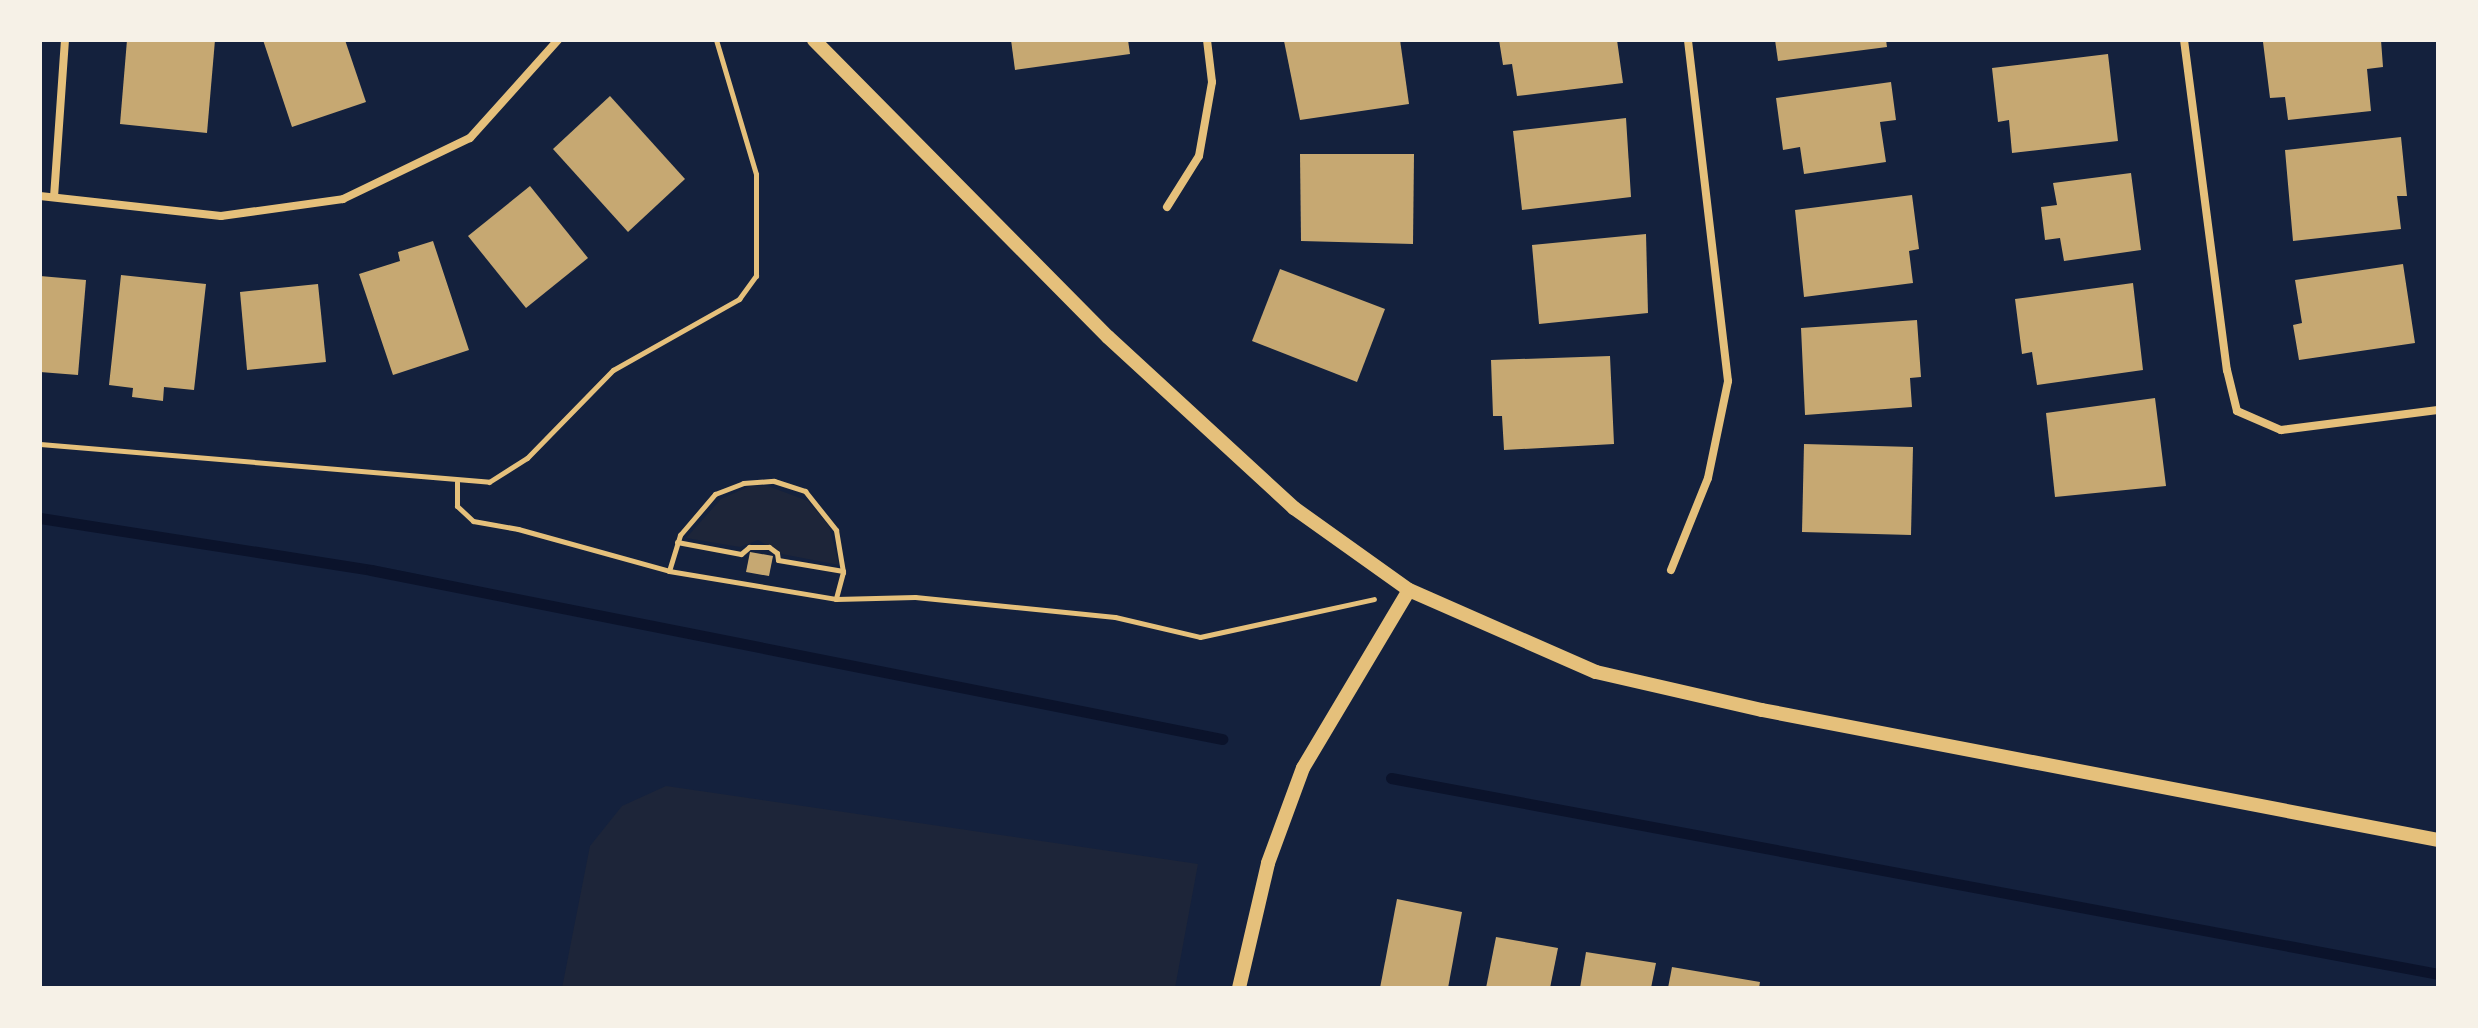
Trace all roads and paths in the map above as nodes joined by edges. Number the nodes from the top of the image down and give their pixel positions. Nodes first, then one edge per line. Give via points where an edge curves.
1 (65, 40) edge
2 (558, 40) edge
3 (716, 40) edge
4 (814, 40) edge
5 (1207, 40) edge
6 (1688, 40) edge
7 (2184, 40) edge
8 (40, 196) edge
9 (54, 197) junction
10 (1167, 207) dead end
11 (2438, 410) edge
12 (40, 444) edge
13 (457, 482) junction
14 (677, 542) junction
15 (1671, 570) dead end
16 (669, 571) junction
17 (843, 572) junction
18 (1409, 590) junction
19 (836, 599) junction
20 (2438, 840) edge
21 (1239, 988) edge

1 - 9 street
2 - 9 street via 470,138 343,199 221,216
3 - 13 path via 756,174 756,276 739,299 613,370 527,458 489,482
4 - 18 street via 1108,337 1294,508
5 - 10 street via 1212,82 1199,156
6 - 15 street via 1728,381 1708,478
7 - 11 street via 2227,370 2237,411 2281,430
8 - 9 street
12 - 13 path
13 - 16 path via 457,506 473,521
14 - 16 path
14 - 17 path via 741,554 749,547 769,547 778,560
14 - 17 path via 715,494 743,483 774,481 805,491 828,515
16 - 19 path
17 - 19 path
18 - 19 path via 1200,637 1115,617 915,597
18 - 20 street via 1596,672 1762,710
18 - 21 street via 1329,718 1290,801 1268,863

